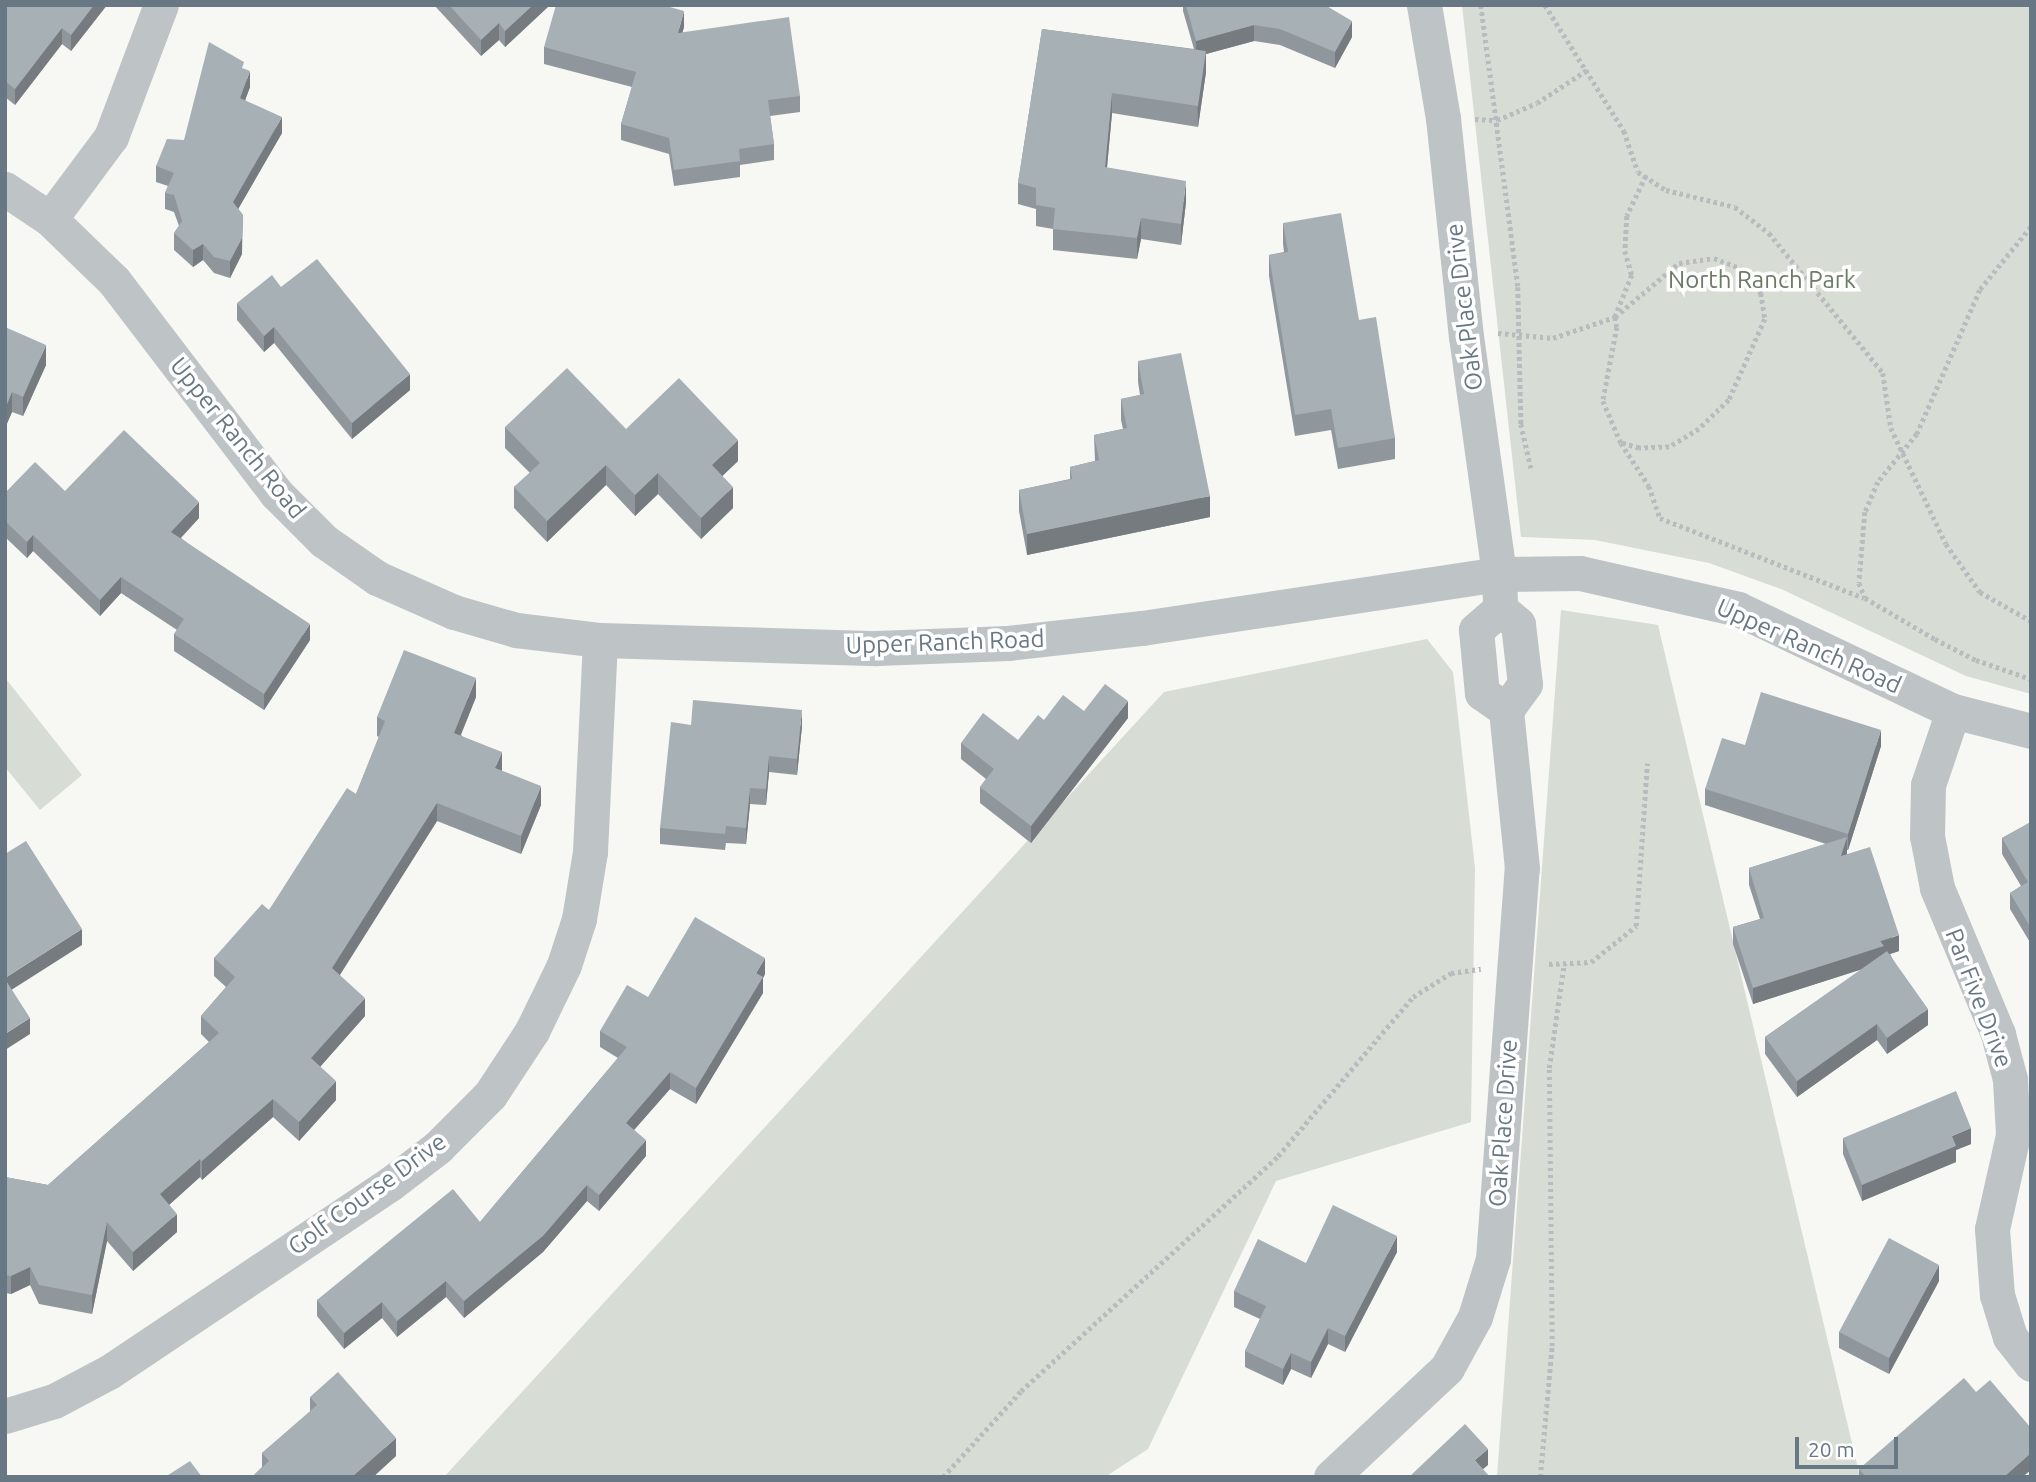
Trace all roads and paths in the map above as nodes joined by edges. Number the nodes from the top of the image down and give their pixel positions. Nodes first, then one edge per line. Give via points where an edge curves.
1 (161, 5) edge
2 (1424, 5) edge
3 (1481, 5) edge
4 (1545, 5) edge
5 (1587, 70) junction
6 (1443, 118) junction
7 (1497, 120) junction
8 (1646, 176) junction
9 (5, 188) edge
10 (50, 219) junction
11 (2031, 227) edge
12 (1615, 317) junction
13 (1520, 333) junction
14 (1466, 336) junction
15 (1621, 443) junction
16 (1901, 451) junction
17 (1531, 467) dead end
18 (1499, 574) junction
19 (1864, 598) junction
20 (2031, 621) edge
21 (600, 640) junction
22 (2031, 679) edge
23 (1953, 711) junction
24 (2031, 731) edge
25 (1647, 763) dead end
26 (1515, 964) junction
27 (1564, 964) junction
28 (2031, 1364) edge
29 (5, 1416) edge
30 (943, 1477) edge
31 (1331, 1477) edge
32 (1540, 1477) edge

1 - 10 street via 111,137
2 - 6 street, Oak Place Drive
3 - 7 path
4 - 5 path via 1555,27
5 - 7 path via 1538,103
5 - 8 path via 1624,131 1638,172
6 - 7 path
6 - 14 street, Oak Place Drive
7 - 13 path
8 - 12 path via 1627,216 1625,251 1632,275
8 - 16 path via 1666,190 1735,207 1769,233 1883,373 1891,428
9 - 10 street, Upper Ranch Road
10 - 21 street, Upper Ranch Road via 114,281 276,493 324,541 377,578 454,612 516,630
11 - 16 path via 1980,290 1917,434
12 - 13 path via 1553,338
12 - 15 path via 1603,401
12 - 15 path via 1679,263 1714,258 1742,269 1761,293 1765,319 1729,400 1699,429 1669,447
13 - 14 path
13 - 17 path via 1521,424
14 - 18 street, Oak Place Drive
15 - 19 path via 1649,485 1660,517
16 - 19 path via 1878,482 1865,512 1859,583
16 - 20 path via 1946,544 1980,592
18 - 21 street, Upper Ranch Road via 1142,628 1009,643 877,648
18 - 23 street, Upper Ranch Road via 1580,573 1738,609
18 - 26 street, Oak Place Drive via 1500,609 1518,624 1525,684 1506,710 1522,868
19 - 22 path via 1976,660
21 - 29 street, Golf Course Drive via 590,852 579,919 564,965 532,1031 490,1095 438,1147 390,1184 109,1372 54,1401
23 - 24 street, Upper Ranch Road
23 - 28 street, Par Five Drive via 1928,785 1927,836 1937,888 1998,1034 2010,1079 2013,1135 1992,1228 1997,1295 2010,1338
25 - 27 path via 1636,926 1591,962
26 - 27 path
26 - 30 path via 1451,973 1413,997 1278,1156 1021,1391
26 - 31 street, Oak Place Drive via 1493,1259 1475,1317 1447,1368
27 - 32 path via 1549,1068 1552,1346

